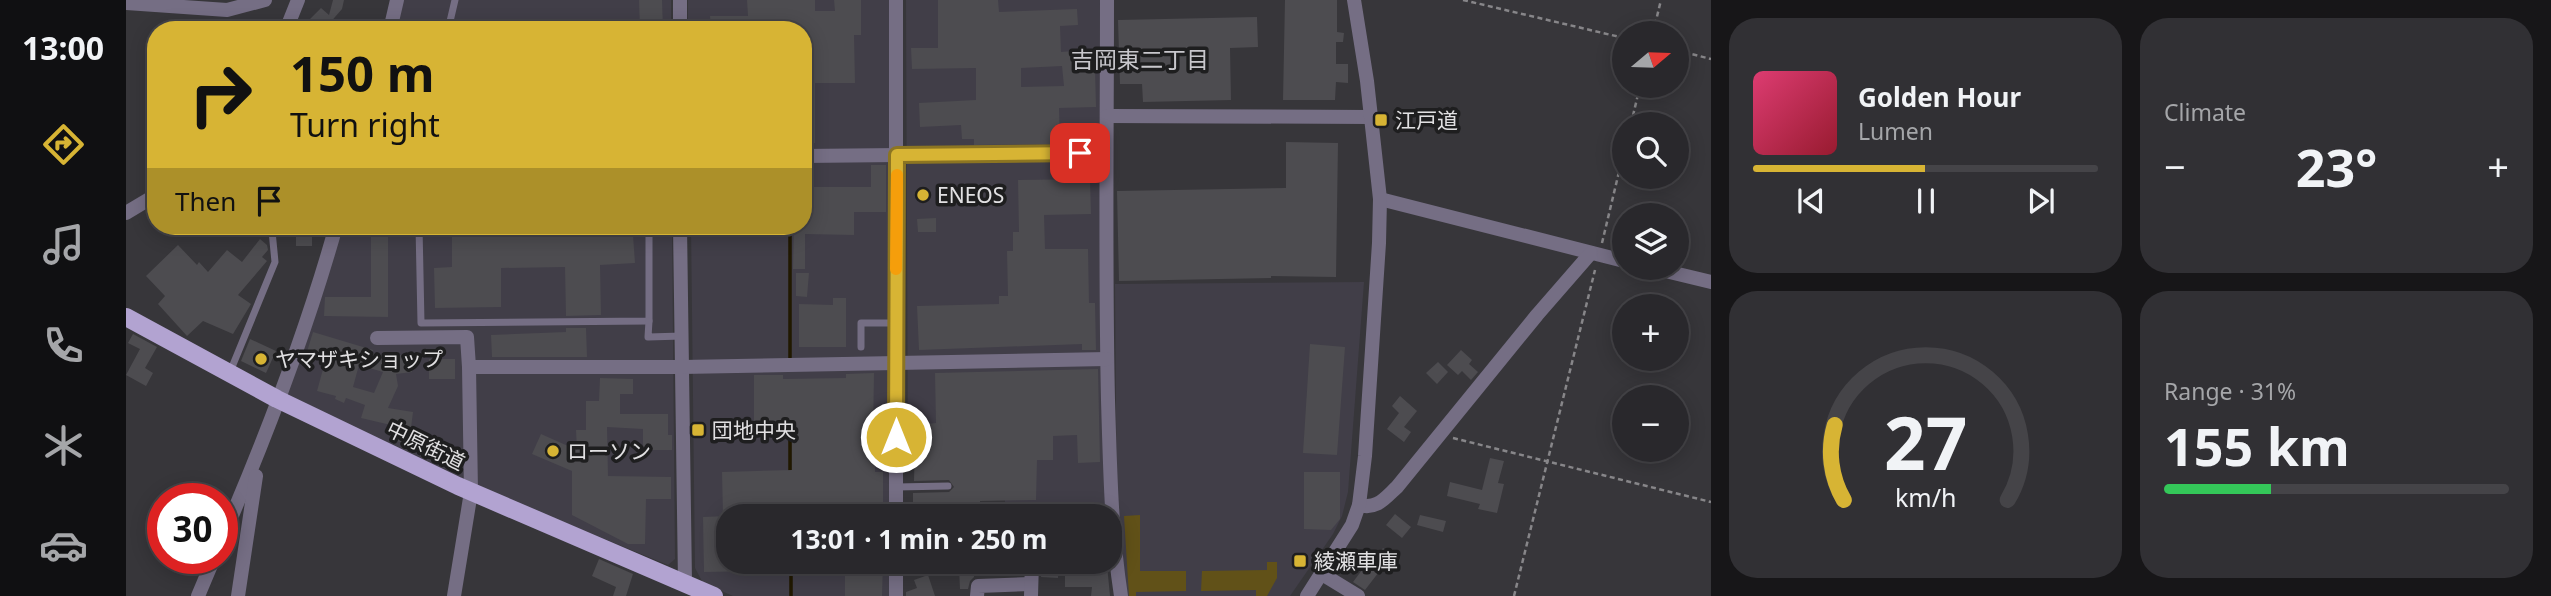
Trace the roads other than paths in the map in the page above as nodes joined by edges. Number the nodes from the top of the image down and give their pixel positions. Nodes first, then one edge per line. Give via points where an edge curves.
1 (265, 0) edge
2 (397, 0) edge
3 (455, 0) edge
4 (680, 0) edge
5 (897, 0) edge
6 (1107, 0) edge
7 (1354, 0) edge
8 (126, 3) edge
9 (293, 3) edge
10 (288, 21) edge
11 (392, 21) edge
12 (450, 21) edge
13 (680, 21) edge
14 (1107, 116) junction
15 (1371, 117) junction
16 (1106, 153) junction
17 (897, 155) junction
18 (812, 156) edge
19 (1380, 199) junction
20 (147, 200) edge
21 (126, 212) edge
22 (272, 235) edge
23 (333, 235) edge
24 (419, 235) edge
25 (649, 235) edge
26 (680, 235) edge
27 (1595, 254) junction
28 (1612, 258) edge
29 (1689, 277) edge
30 (1711, 282) edge
31 (126, 317) edge
32 (649, 321) junction
33 (896, 323) junction
34 (682, 336) junction
35 (377, 338) dead end
36 (861, 347) dead end
37 (1107, 359) junction
38 (896, 363) junction
39 (469, 367) junction
40 (682, 367) junction
41 (230, 372) junction
42 (277, 399) junction
43 (259, 454) junction
44 (948, 486) dead end
45 (896, 487) junction
46 (471, 492) junction
47 (238, 502) edge
48 (896, 504) edge
49 (1359, 505) junction
50 (207, 574) edge
51 (896, 574) edge
52 (1322, 574) junction
53 (684, 590) edge
54 (1030, 590) edge
55 (198, 596) edge
56 (238, 596) edge
57 (454, 596) edge
58 (714, 596) edge
59 (896, 596) edge
60 (977, 596) edge
61 (1121, 596) edge
62 (1307, 596) edge
63 (1358, 596) edge

1 - 8 street via 227,10
2 - 11 street
3 - 12 lane
4 - 13 street
5 - 17 street
6 - 14 street
7 - 15 street
9 - 10 street
14 - 15 street
14 - 16 street
15 - 19 street
16 - 17 street
16 - 37 street
17 - 18 street
17 - 33 street
19 - 27 street
19 - 49 street
20 - 21 street
22 - 41 lane via 275,262
23 - 42 street
24 - 32 lane via 421,323
25 - 32 lane
26 - 34 street
27 - 28 street
27 - 49 street via 1537,315 1397,487 1377,505
29 - 30 street
31 - 41 main road, 中原街道
32 - 34 lane via 648,337
33 - 36 lane via 861,323
33 - 38 street
34 - 40 street
35 - 39 street via 467,337
37 - 38 street
37 - 61 street via 1111,509
38 - 40 street
38 - 45 street
39 - 40 street
39 - 46 street
40 - 53 street
41 - 42 main road, 中原街道
42 - 43 street
42 - 46 main road, 中原街道
43 - 47 street
43 - 56 street
44 - 45 lane
45 - 48 street
46 - 53 main road, 中原街道
46 - 57 street
49 - 52 street via 1345,539
50 - 55 street
51 - 59 street
52 - 62 street
52 - 63 street
53 - 58 main road, 中原街道
54 - 60 street via 978,586

